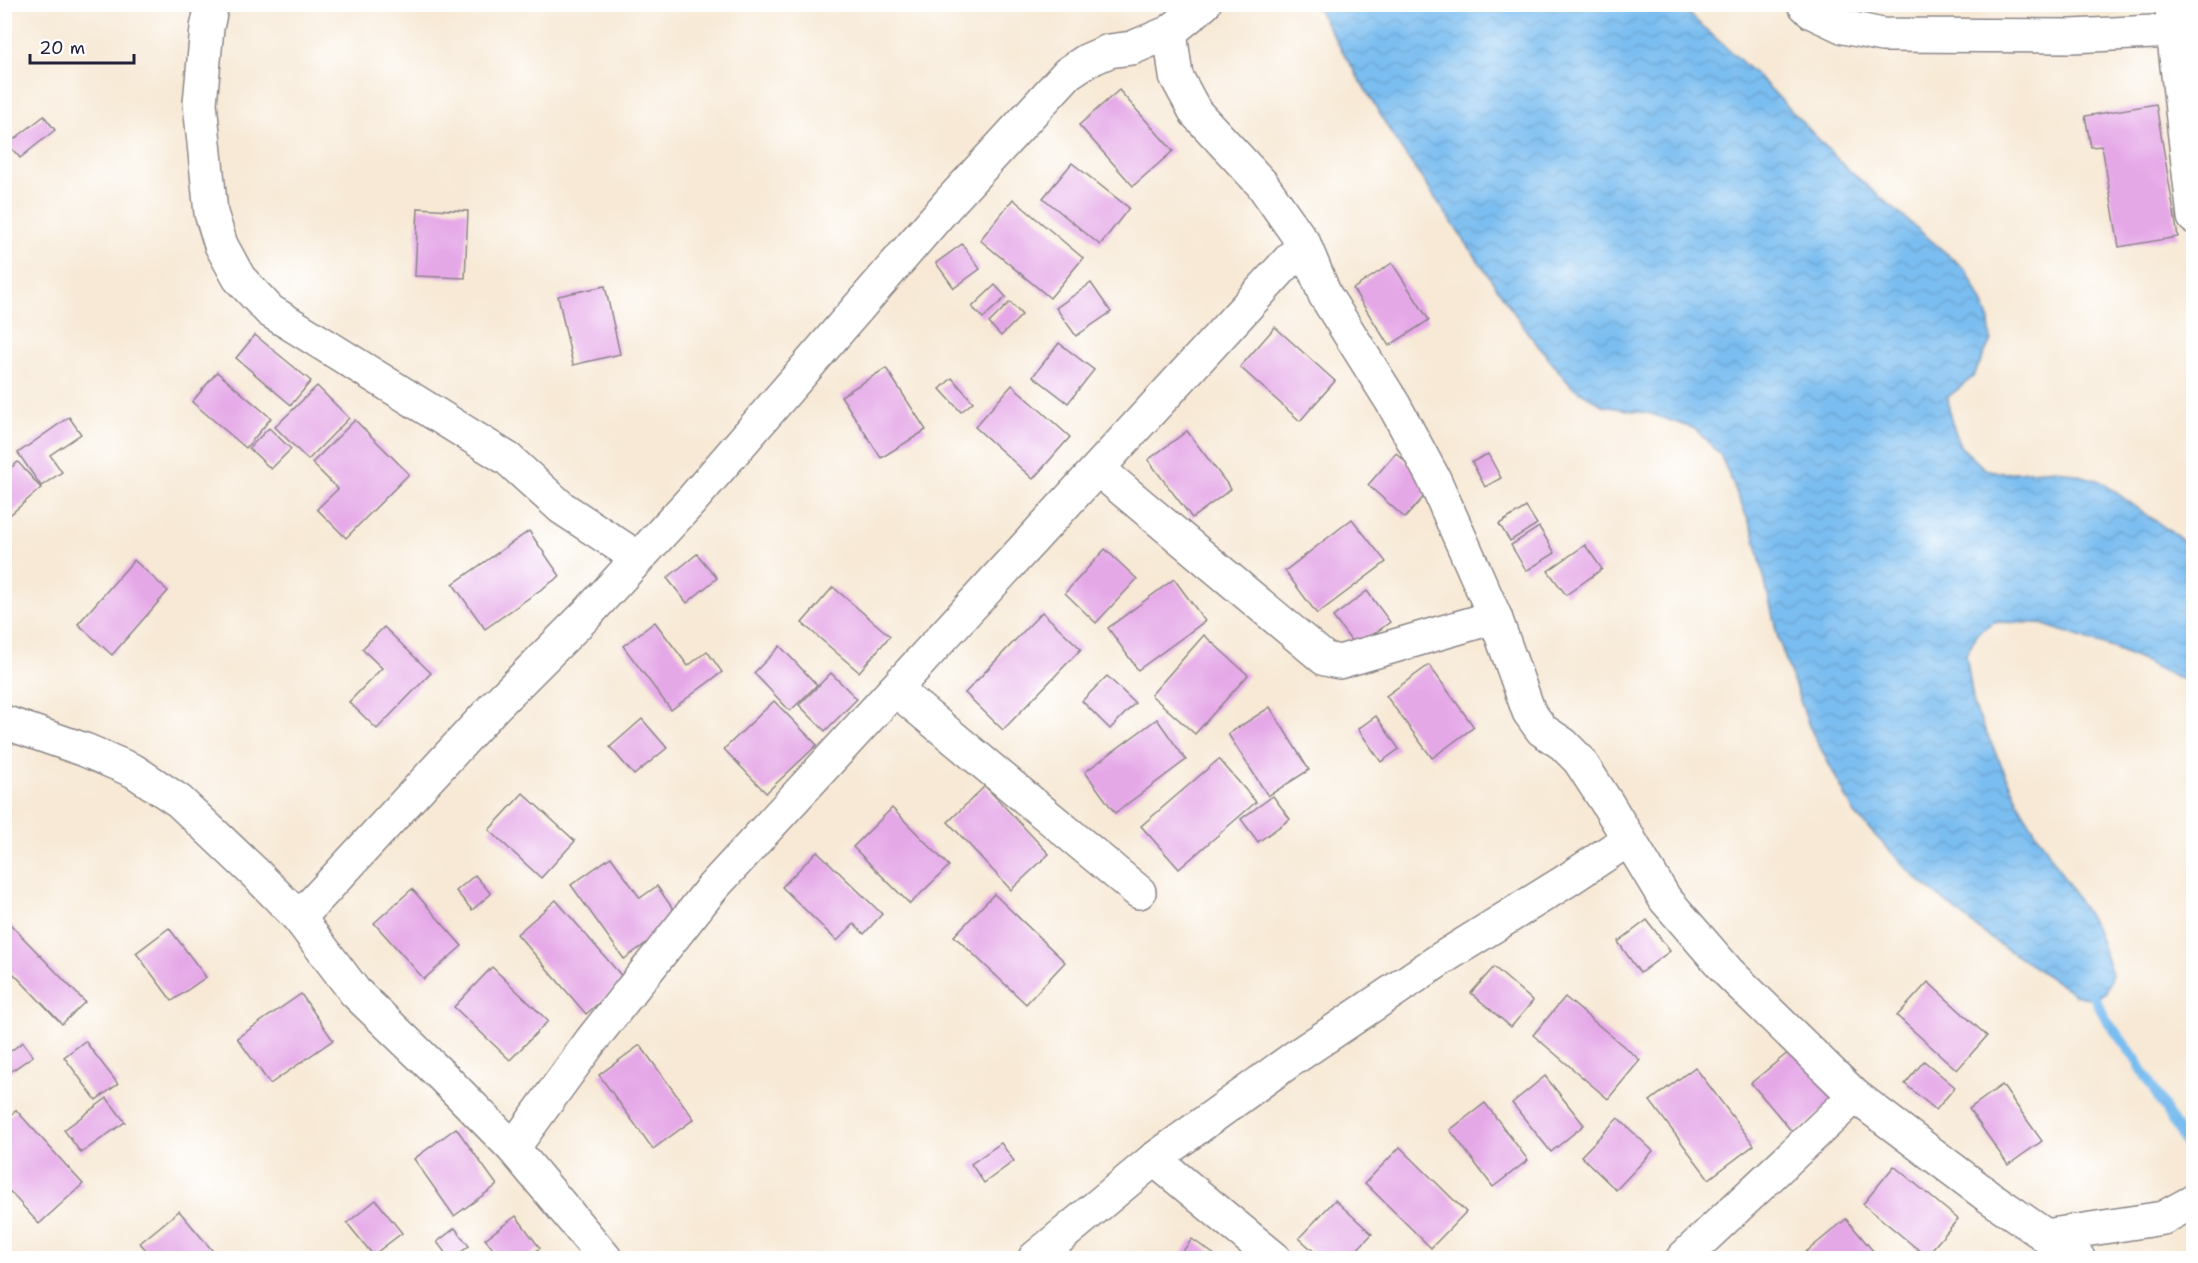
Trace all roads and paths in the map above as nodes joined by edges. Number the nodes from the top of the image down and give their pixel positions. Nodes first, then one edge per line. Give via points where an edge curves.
1 (212, 4) edge
2 (1204, 4) edge
3 (1804, 4) edge
4 (2179, 21) edge
5 (1170, 32) junction
6 (2193, 217) edge
7 (1304, 244) junction
8 (1098, 469) junction
9 (638, 558) junction
10 (1495, 617) junction
11 (896, 690) junction
12 (4, 722) edge
13 (1629, 839) junction
14 (1139, 892) dead end
15 (299, 918) junction
16 (1855, 1096) junction
17 (513, 1148) junction
18 (1154, 1159) junction
19 (2193, 1201) edge
20 (2045, 1236) junction
21 (605, 1258) edge
22 (1035, 1258) edge
23 (1274, 1258) edge
24 (1683, 1258) edge
25 (2078, 1258) edge

1 - 9 street via 200,104 211,213 221,245 239,278 270,311 508,459 562,508
2 - 5 street
3 - 4 street via 1844,27 1882,35 2072,36
4 - 6 street
5 - 7 street via 1176,76 1196,113 1262,184
5 - 9 street via 1132,48 1109,51 1068,73
7 - 8 street
7 - 10 street via 1325,295 1394,405 1434,479
8 - 10 street via 1325,659 1339,662
8 - 11 street
9 - 15 street
10 - 13 street via 1529,712 1542,730 1579,760
11 - 14 street
11 - 17 street via 712,888 591,1041
12 - 15 street via 134,771 179,801
13 - 16 street via 1665,899 1730,974
13 - 18 street via 1291,1060
15 - 17 street via 355,992
16 - 20 street
16 - 24 street
17 - 21 street
18 - 22 street
18 - 23 street
19 - 20 street via 2163,1218
20 - 25 street

